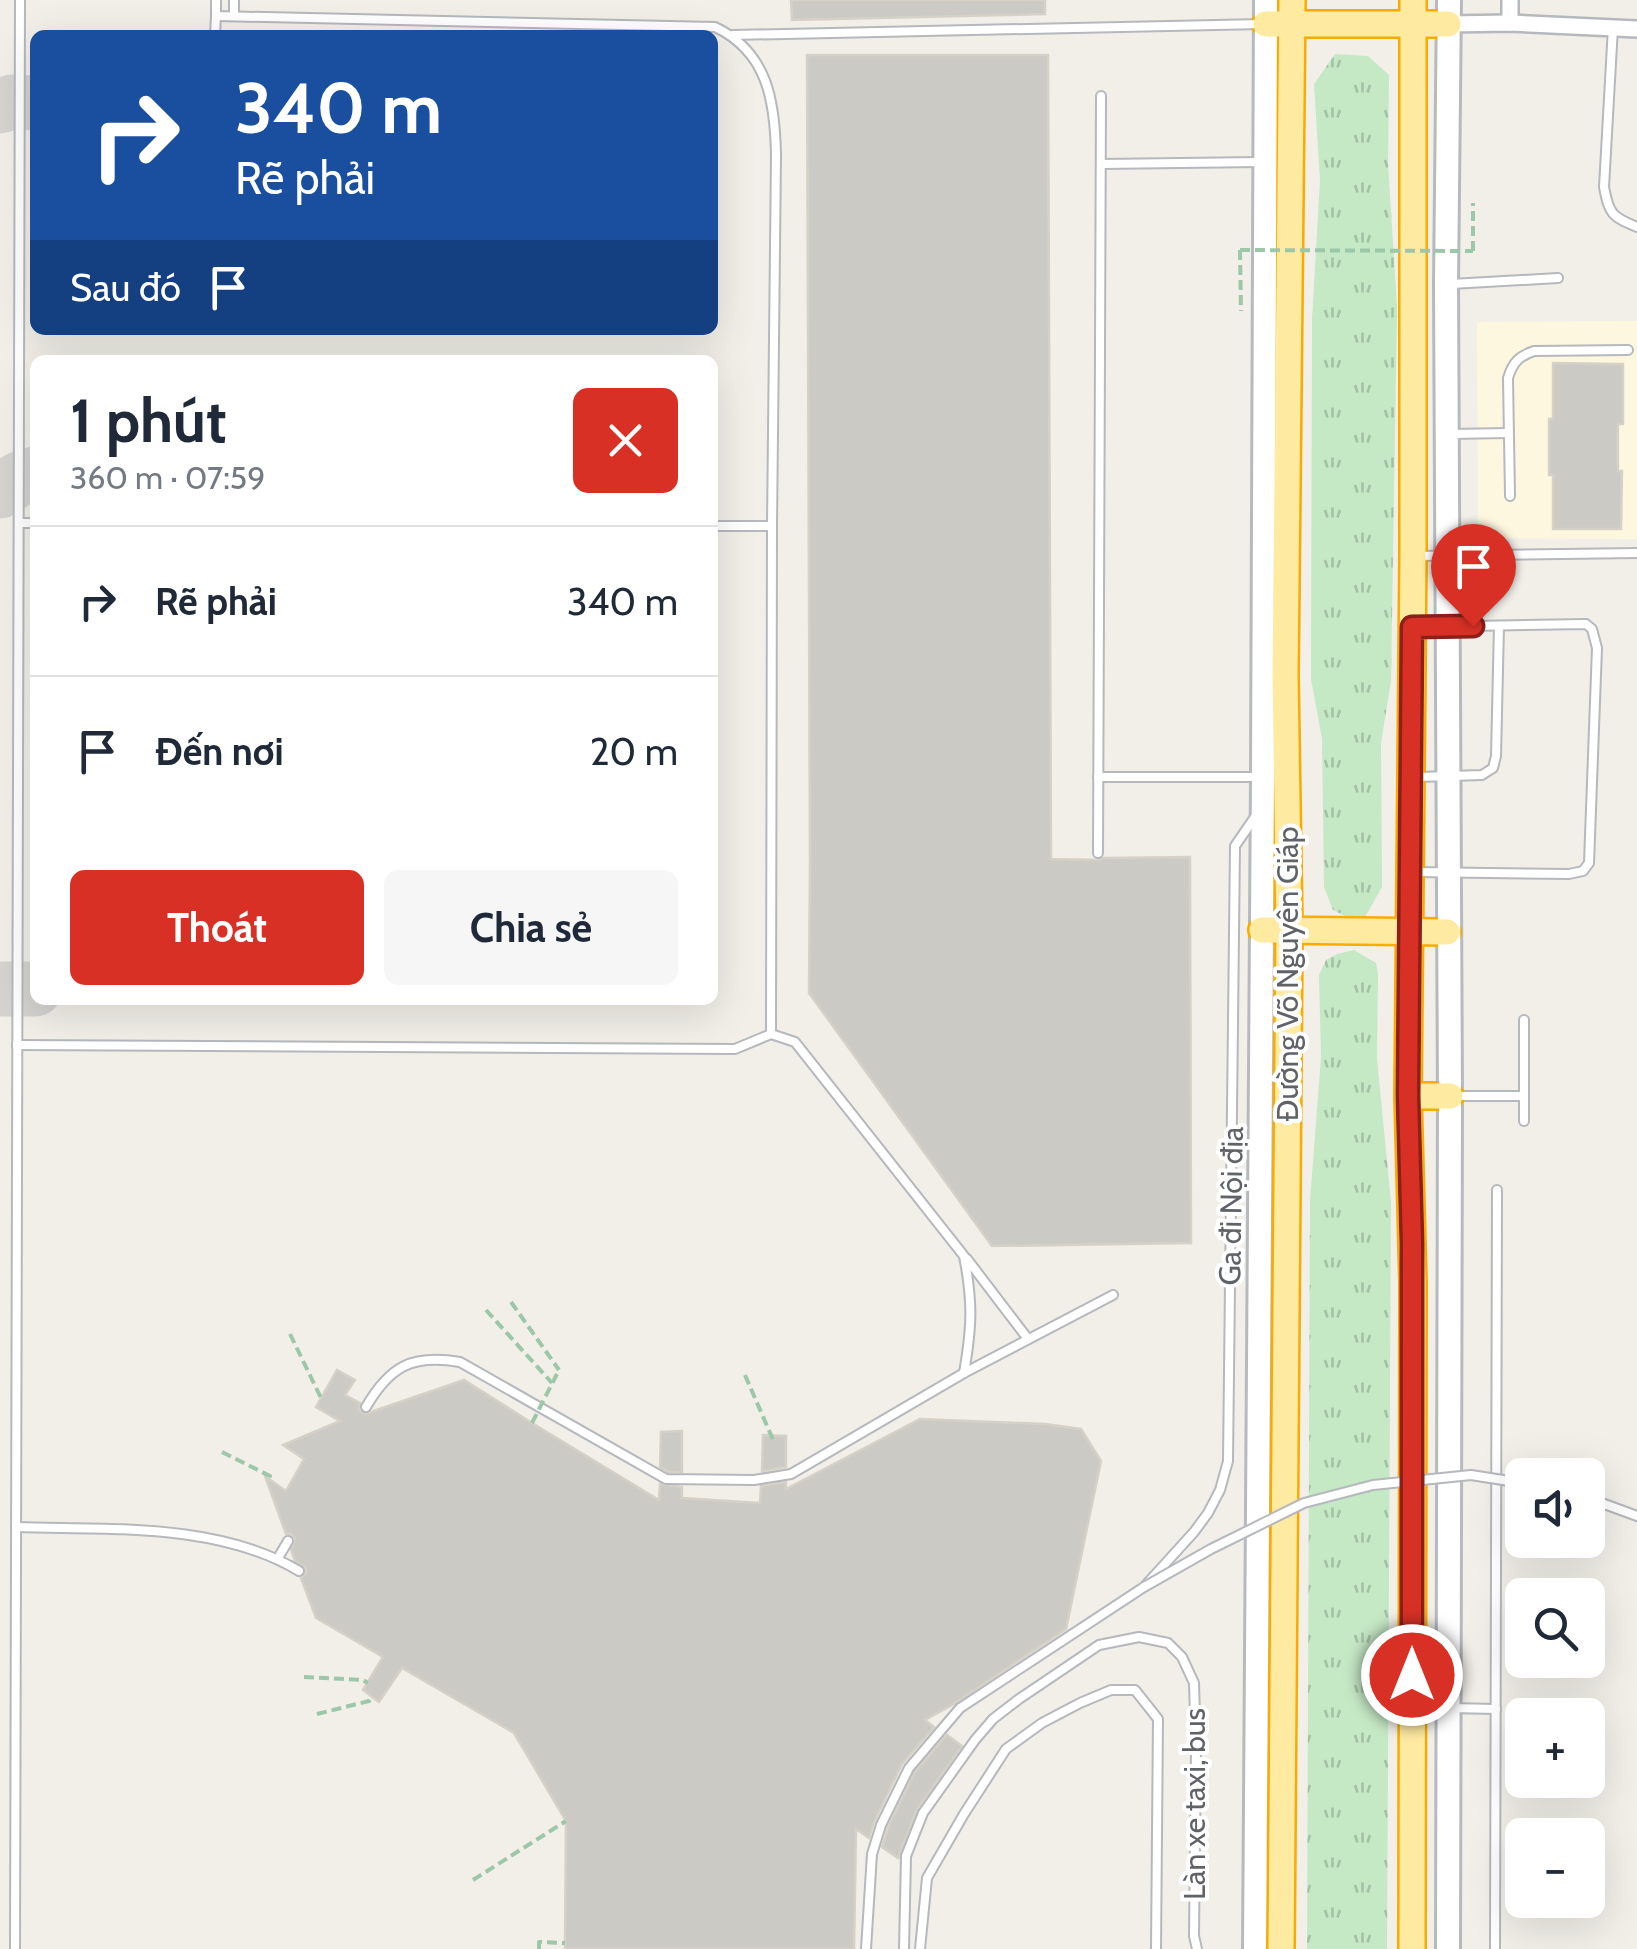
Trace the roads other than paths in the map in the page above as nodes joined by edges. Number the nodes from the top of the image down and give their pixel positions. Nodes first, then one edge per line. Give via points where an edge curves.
1 (20, 0) edge
2 (216, 0) edge
3 (234, 0) edge
4 (1510, 0) edge
5 (1279, 12) edge
6 (1413, 12) edge
7 (1448, 12) edge
8 (216, 16) junction
9 (234, 16) junction
10 (1510, 23) junction
11 (1614, 27) junction
12 (215, 30) edge
13 (1637, 30) edge
14 (733, 35) junction
15 (20, 58) junction
16 (30, 58) edge
17 (1101, 96) dead end
18 (1265, 162) junction
19 (1101, 164) junction
20 (1637, 226) edge
21 (1558, 278) dead end
22 (1446, 284) junction
23 (1628, 350) dead end
24 (1508, 433) junction
25 (1447, 434) junction
26 (1510, 496) dead end
27 (18, 523) junction
28 (30, 523) edge
29 (718, 526) edge
30 (772, 526) junction
31 (1637, 554) edge
32 (1447, 555) junction
33 (1413, 556) junction
34 (1447, 626) junction
35 (1499, 626) junction
36 (1412, 627) junction
37 (1286, 675) junction
38 (1264, 728) junction
39 (1448, 776) junction
40 (1098, 777) junction
41 (1275, 777) junction
42 (1411, 777) junction
43 (1263, 805) junction
44 (1098, 853) dead end
45 (1410, 872) junction
46 (1448, 872) junction
47 (1262, 930) junction
48 (1289, 930) junction
49 (1410, 932) junction
50 (1447, 932) junction
51 (1524, 1020) dead end
52 (772, 1034) junction
53 (17, 1045) junction
54 (1408, 1096) junction
55 (1450, 1096) junction
56 (1524, 1096) junction
57 (1524, 1121) dead end
58 (1287, 1162) junction
59 (1260, 1189) junction
60 (1496, 1190) dead end
61 (964, 1256) junction
62 (1113, 1295) dead end
63 (1028, 1339) junction
64 (964, 1372) junction
65 (366, 1407) dead end
66 (1505, 1480) edge
67 (1605, 1504) edge
68 (1637, 1516) edge
69 (16, 1527) junction
70 (288, 1540) dead end
71 (278, 1558) junction
72 (299, 1571) dead end
73 (1144, 1587) junction
74 (1448, 1708) junction
75 (1496, 1709) junction
76 (15, 1949) edge
77 (866, 1949) edge
78 (904, 1949) edge
79 (920, 1949) edge
80 (1156, 1949) edge
81 (1197, 1949) edge
82 (1255, 1949) edge
83 (1282, 1949) edge
84 (1412, 1949) edge
85 (1448, 1949) edge
86 (1495, 1949) edge

1 - 15 lane
2 - 8 lane
3 - 9 lane
4 - 10 street
5 - 6 highway
5 - 14 lane
5 - 18 main road, Đường Võ Nguyên Giáp
5 - 37 highway, Đường Võ Nguyên Giáp
6 - 7 highway
6 - 33 highway
7 - 10 street
7 - 22 main road
8 - 9 lane
8 - 12 lane
9 - 14 lane via 715,27
10 - 11 street
11 - 13 street
11 - 20 lane via 1604,187 1616,219
14 - 30 lane via 768,84 775,117
15 - 16 lane
15 - 27 lane
17 - 19 lane
18 - 19 lane
18 - 38 main road, Đường Võ Nguyên Giáp
19 - 40 lane
21 - 22 lane
22 - 25 main road
23 - 24 lane via 1521,356 1508,378
24 - 25 lane
24 - 26 lane
25 - 32 main road
27 - 28 lane
27 - 53 lane
29 - 30 lane
30 - 52 lane
31 - 32 lane
32 - 33 lane
32 - 34 main road
33 - 36 highway
34 - 35 lane
34 - 36 lane
34 - 39 main road
35 - 39 lane via 1493,768
35 - 46 lane via 1592,629 1597,648 1590,863 1569,874
36 - 42 highway
37 - 38 main road
37 - 41 highway, Đường Võ Nguyên Giáp
38 - 41 main road, Đường Võ Nguyên Giáp
39 - 42 lane
39 - 46 main road
40 - 41 lane
40 - 44 lane
41 - 43 main road, Đường Võ Nguyên Giáp
41 - 48 highway, Đường Võ Nguyên Giáp
42 - 45 highway
43 - 47 main road, Đường Võ Nguyên Giáp
43 - 73 lane, Ga đi Nội địa via 1235,846 1228,1460 1208,1512
45 - 46 lane
45 - 49 highway
46 - 50 main road
47 - 48 highway
47 - 59 main road, Đường Võ Nguyên Giáp
48 - 49 highway
48 - 58 highway, Đường Võ Nguyên Giáp
49 - 50 highway
49 - 54 highway
50 - 55 main road
51 - 56 lane
52 - 53 lane via 735,1050
52 - 61 lane via 796,1042
53 - 69 lane
54 - 55 highway
54 - 84 highway
55 - 56 lane
55 - 74 main road
56 - 57 lane
58 - 59 main road
58 - 83 highway, Đường Võ Nguyên Giáp
59 - 82 main road, Đường Võ Nguyên Giáp
60 - 75 lane
61 - 63 lane
61 - 64 lane via 972,1296
62 - 63 lane
63 - 64 lane
64 - 65 lane via 792,1474 754,1480 666,1479 460,1362 432,1358 404,1366 378,1386
66 - 73 lane, Ga đi Nội địa, bridge via 1471,1475 1373,1485 1304,1503
67 - 68 lane
69 - 71 lane via 198,1535
69 - 76 lane
70 - 71 lane
71 - 72 lane
73 - 77 lane, Ga đi Nội địa via 960,1708 909,1768 872,1854
74 - 75 lane
74 - 85 main road
75 - 86 lane
78 - 81 lane, Làn xe taxi, bus via 906,1856 923,1813 975,1740 1020,1698 1098,1645 1139,1636 1168,1642 1194,1683
79 - 80 lane via 927,1878 1006,1749 1080,1702 1134,1690 1158,1719

